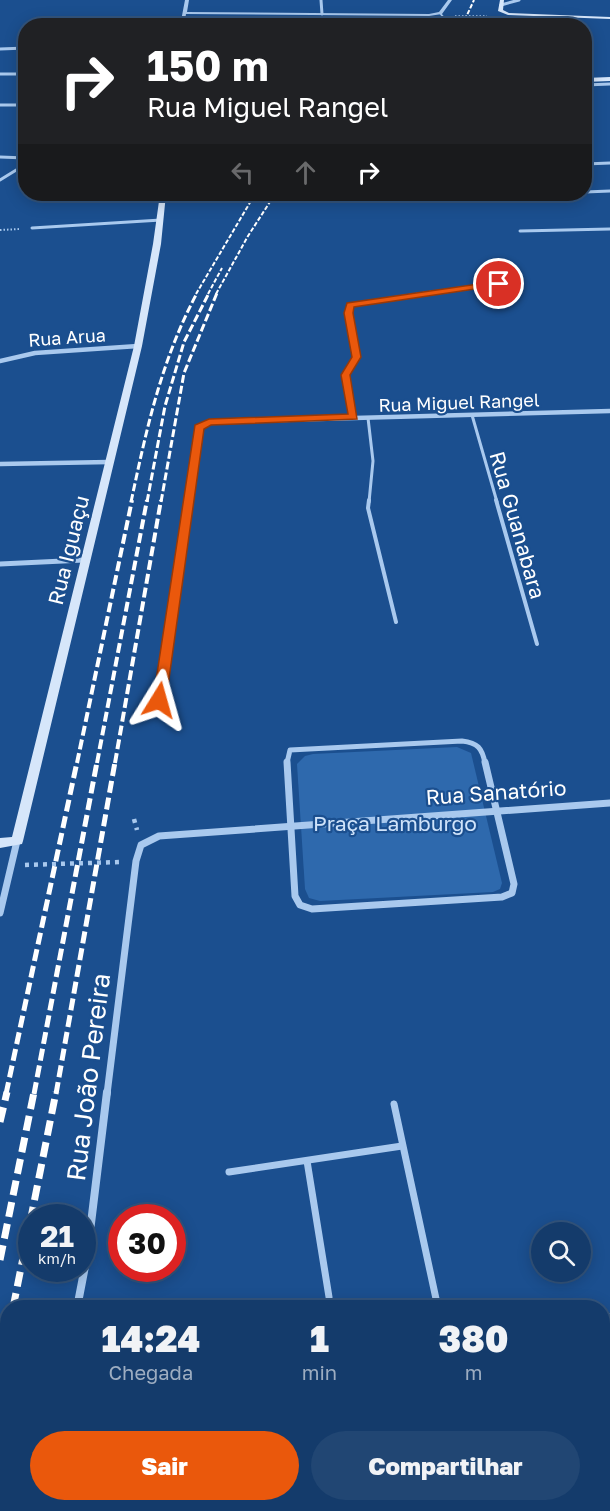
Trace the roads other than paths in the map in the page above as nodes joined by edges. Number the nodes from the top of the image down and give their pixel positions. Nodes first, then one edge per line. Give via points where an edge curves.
1 (187, 0) edge
2 (321, 0) edge
3 (450, 0) edge
4 (519, 0) edge
5 (501, 2) edge
6 (184, 13) junction
7 (322, 14) junction
8 (439, 14) junction
9 (183, 18) edge
10 (439, 18) edge
11 (610, 18) edge
12 (18, 48) edge
13 (0, 49) edge
14 (0, 74) edge
15 (18, 74) edge
16 (610, 79) edge
17 (592, 80) edge
18 (610, 84) edge
19 (592, 85) edge
20 (0, 105) edge
21 (18, 105) edge
22 (0, 157) edge
23 (18, 158) edge
24 (592, 164) edge
25 (610, 164) edge
26 (18, 169) edge
27 (0, 180) edge
28 (592, 192) edge
29 (610, 192) edge
30 (162, 201) edge
31 (161, 220) junction
32 (32, 228) dead end
33 (610, 229) edge
34 (520, 231) dead end
35 (499, 284) dead end
36 (138, 346) junction
37 (0, 361) edge
38 (610, 411) edge
39 (472, 415) junction
40 (353, 417) junction
41 (368, 418) junction
42 (109, 462) junction
43 (0, 464) edge
44 (84, 560) junction
45 (0, 564) edge
46 (396, 622) dead end
47 (537, 644) dead end
48 (159, 700) dead end
49 (610, 803) edge
50 (497, 810) junction
51 (290, 826) junction
52 (17, 841) junction
53 (0, 843) edge
54 (138, 850) joint
55 (0, 913) edge
56 (394, 1104) dead end
57 (402, 1146) junction
58 (307, 1161) junction
59 (229, 1172) dead end
60 (329, 1297) dead end
61 (79, 1300) edge
62 (436, 1300) edge

1 - 6 street
2 - 7 street
3 - 8 street
4 - 5 street
5 - 11 main road via 500,11 508,14
6 - 7 street
6 - 9 street
7 - 8 street
8 - 10 lane
12 - 13 street
14 - 15 street
16 - 17 main road
18 - 19 street
20 - 21 street
22 - 23 street
24 - 25 street
26 - 27 street
28 - 29 street
30 - 31 main road, Rua Iguaçu
31 - 32 street
31 - 36 main road, Rua Iguaçu
33 - 34 street
35 - 40 street via 350,305 356,357 346,375
36 - 37 street, Rua Arua via 27,354
36 - 42 main road, Rua Iguaçu
38 - 39 street, Rua Miguel Rangel
39 - 41 street, Rua Miguel Rangel
39 - 47 lane, Rua Guanabara
40 - 41 street, Rua Miguel Rangel
40 - 48 street, Rua Miguel Rangel via 201,425
41 - 46 lane via 373,461 368,508
42 - 43 street
42 - 44 main road, Rua Iguaçu
44 - 45 street
44 - 52 main road, Rua Iguaçu
49 - 50 street, Rua Sanatório
50 - 51 street, Rua Sanatório
50 - 51 street via 482,750 475,743 299,748 287,755
50 - 51 street via 514,884 512,893 501,897 312,909 300,905 295,896
51 - 54 street, Rua Sanatório via 159,836 148,839
52 - 53 main road
52 - 55 street, Rua Iguaçu
54 - 61 street, Rua João Pereira
56 - 57 lane
57 - 58 lane
57 - 62 lane
58 - 59 lane
58 - 60 lane

